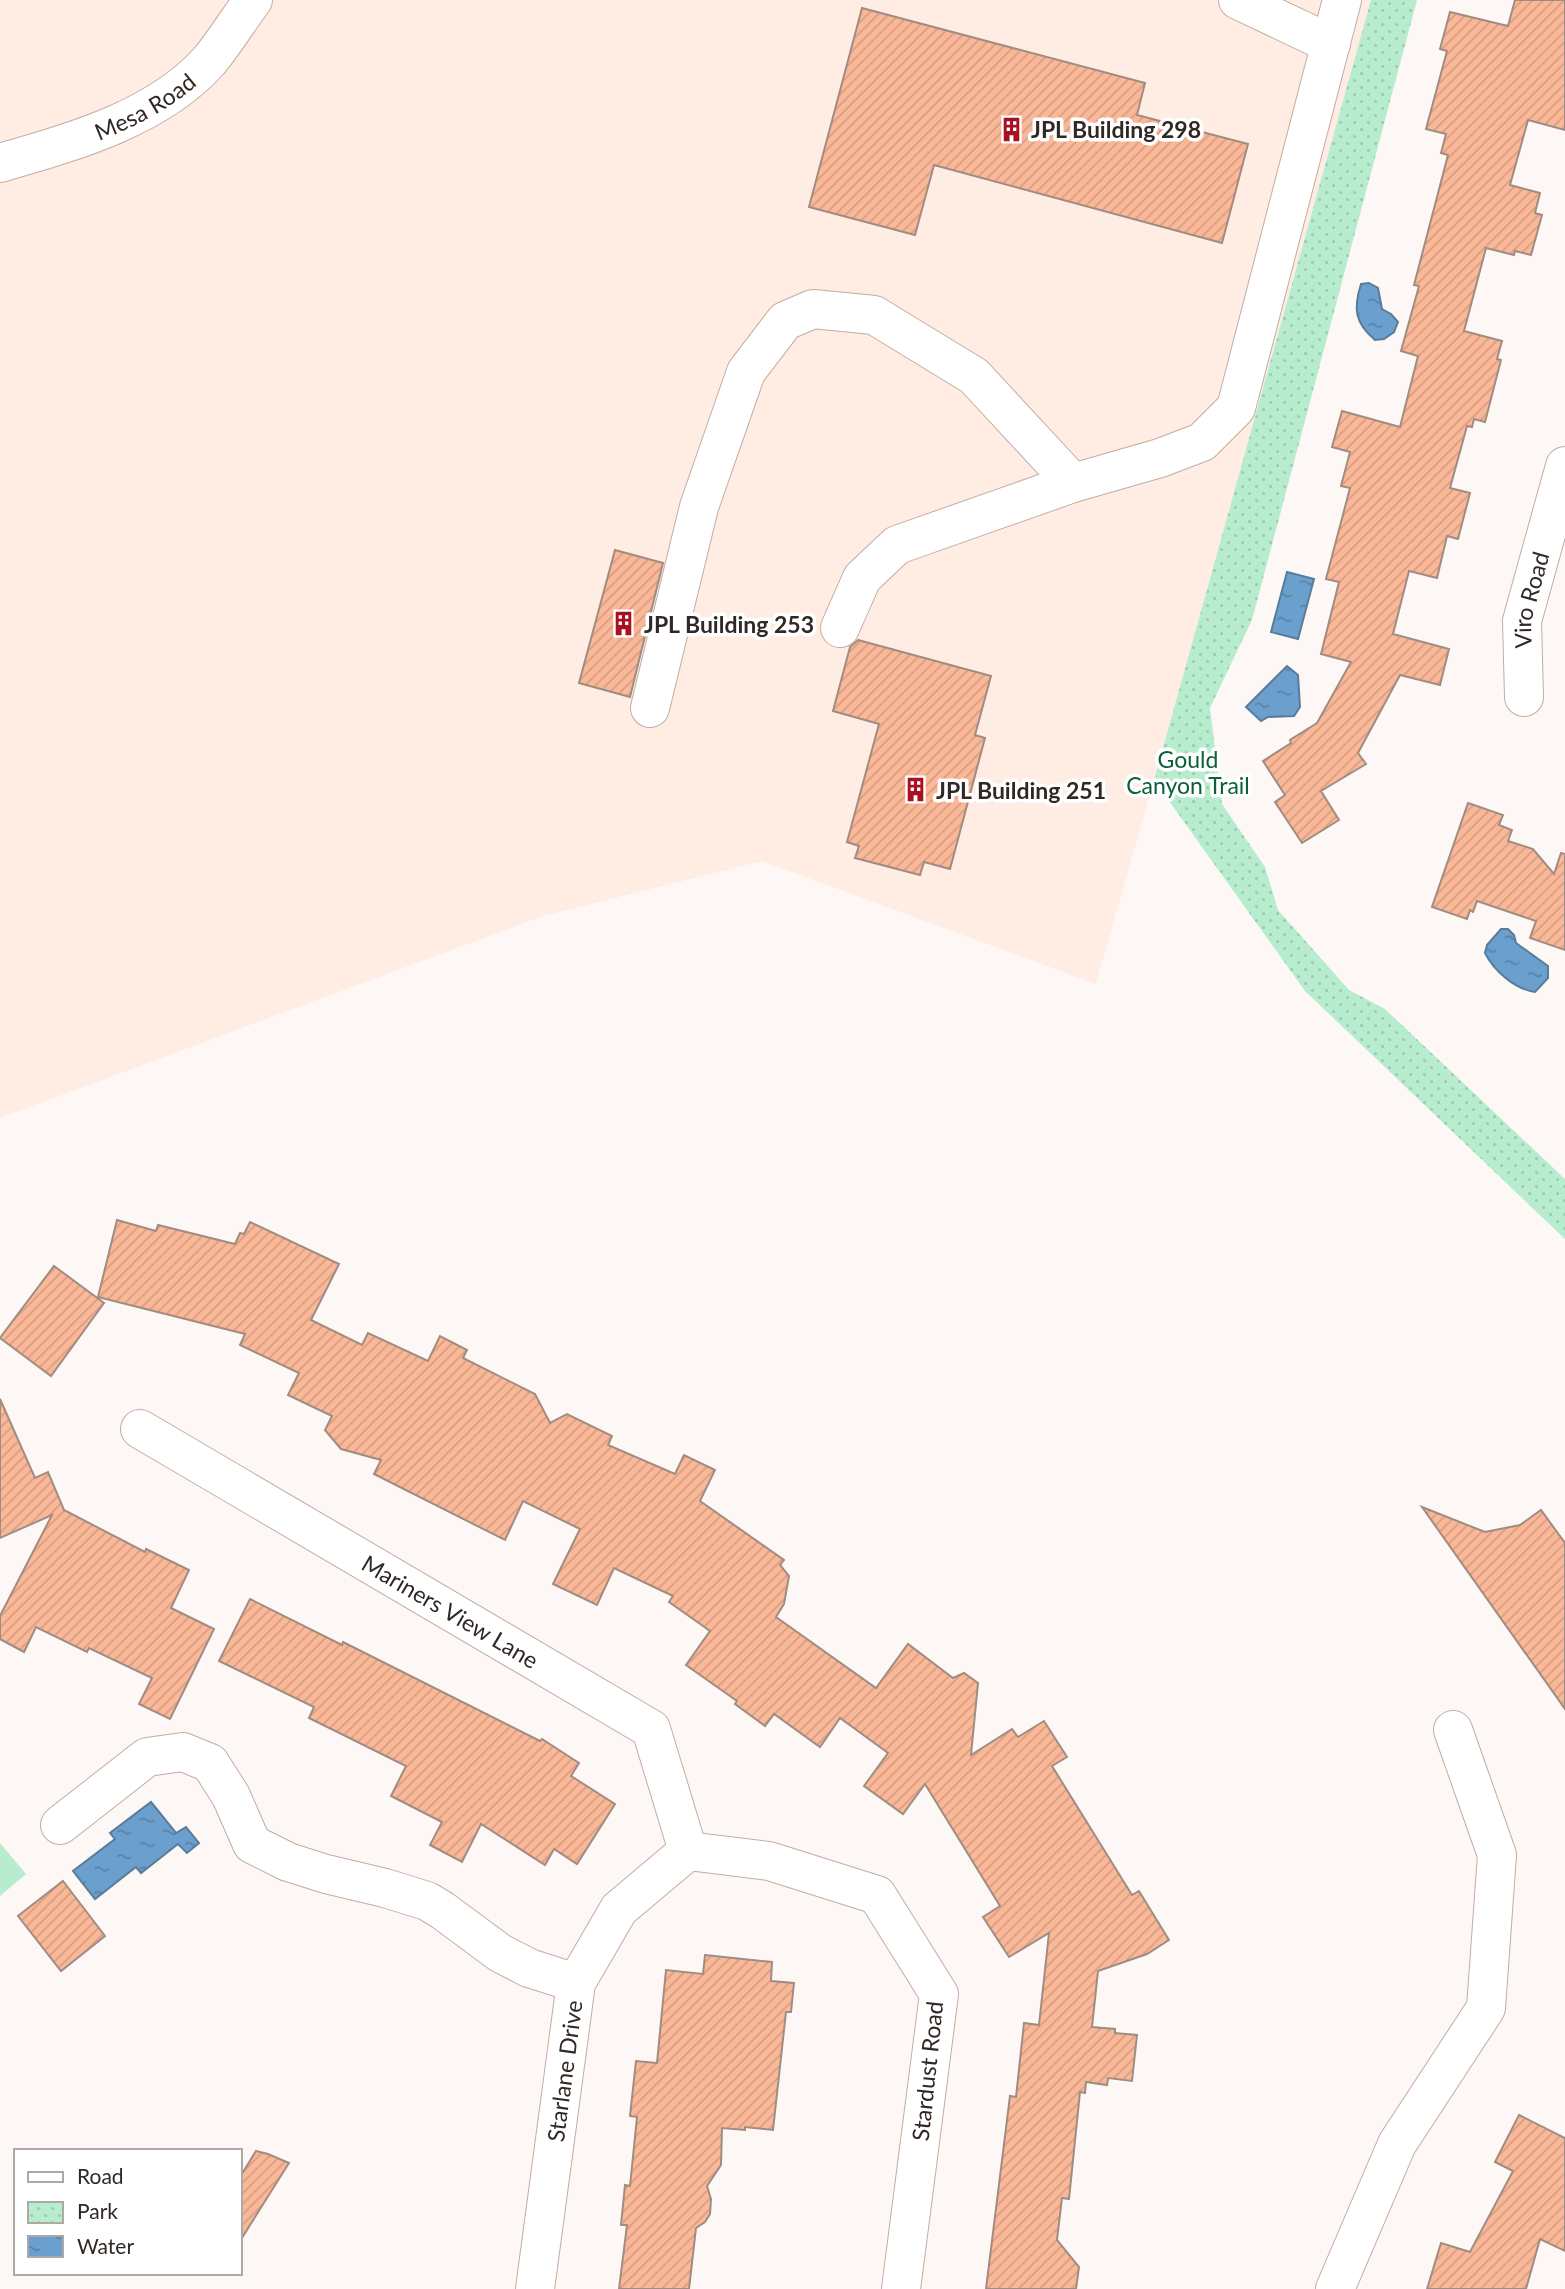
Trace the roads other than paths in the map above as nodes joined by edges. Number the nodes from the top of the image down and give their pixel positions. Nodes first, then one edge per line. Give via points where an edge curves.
1 (253, 0) edge
2 (1238, 0) edge
3 (1342, 0) edge
4 (1331, 44) junction
5 (0, 163) edge
6 (1565, 466) edge
7 (1073, 483) junction
8 (840, 628) dead end
9 (1524, 697) dead end
10 (650, 708) dead end
11 (140, 1429) dead end
12 (1452, 1730) dead end
13 (60, 1825) dead end
14 (688, 1851) junction
15 (576, 1983) junction
16 (535, 2289) edge
17 (901, 2289) edge
18 (1335, 2289) edge

1 - 5 street, Mesa Road via 208,61 164,99 84,139
2 - 4 street
3 - 4 street
4 - 7 street via 1236,408 1202,442
6 - 9 street, Viro Road via 1522,621
7 - 8 street via 897,545 862,578
7 - 10 street via 974,376 874,315 813,309 785,321 746,372 699,507
11 - 14 street, Mariners View Lane via 651,1729
12 - 18 street via 1497,1855 1486,2008 1397,2144
13 - 15 street via 147,1758 183,1752 210,1763 252,1844 300,1866 427,1902 500,1953
14 - 15 street, Starlane Drive via 619,1909
14 - 17 street, Stardust Road via 769,1861 877,1895 939,1994
15 - 16 street, Starlane Drive

